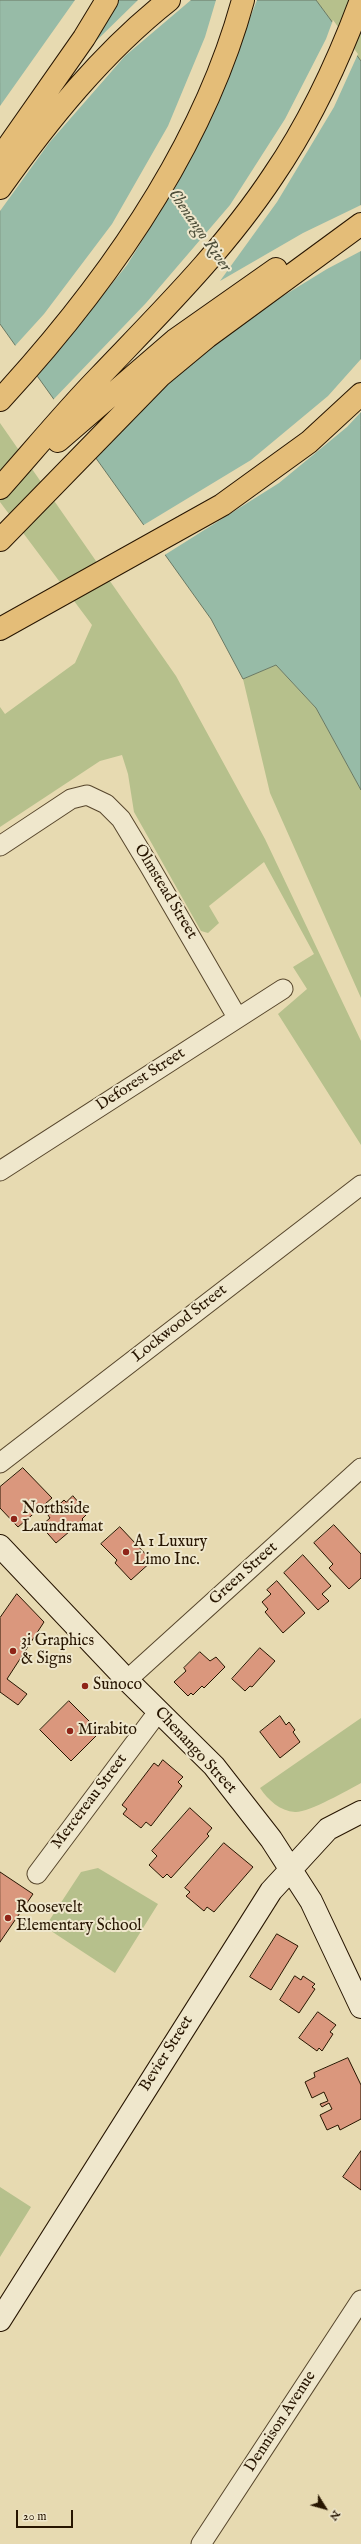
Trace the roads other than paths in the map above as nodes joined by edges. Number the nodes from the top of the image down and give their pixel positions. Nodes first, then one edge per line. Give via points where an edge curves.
1 (107, 0) edge
2 (169, 0) edge
3 (243, 0) edge
4 (361, 0) edge
5 (0, 158) edge
6 (0, 188) edge
7 (361, 224) edge
8 (361, 394) edge
9 (0, 400) edge
10 (0, 488) edge
11 (0, 492) edge
12 (0, 540) edge
13 (0, 629) edge
14 (0, 846) edge
15 (283, 989) dead end
16 (237, 1017) junction
17 (0, 1171) edge
18 (361, 1184) edge
19 (0, 1463) edge
20 (361, 1468) edge
21 (0, 1546) edge
22 (127, 1680) junction
23 (158, 1712) junction
24 (361, 1812) edge
25 (291, 1869) junction
26 (37, 1874) dead end
27 (361, 2008) edge
28 (361, 2300) edge
29 (0, 2320) edge
30 (201, 2544) edge

1 - 5 highway via 84,38
2 - 6 highway via 132,33 71,96
3 - 9 highway via 211,86 160,189 96,286 46,349
4 - 10 highway via 341,50 309,117 255,202 183,290 99,377
7 - 11 highway via 298,255 202,320 149,362
7 - 12 highway via 207,337 160,376
8 - 13 highway via 304,446 222,505
14 - 16 street, Olmstead Street via 70,799 87,795 106,804 121,819
15 - 16 street, Deforest Street
16 - 17 street, Deforest Street
18 - 19 street, Lockwood Street
20 - 22 street, Green Street
21 - 22 main road, Chenango Street
22 - 23 main road, Chenango Street
23 - 25 main road, Chenango Street via 214,1766
23 - 26 street, Mercereau Street
24 - 25 main road, Bevier Street via 328,1829
25 - 27 main road, Chenango Street via 311,1901
25 - 29 main road, Bevier Street via 271,1891 226,1960
28 - 30 street, Dennison Avenue

